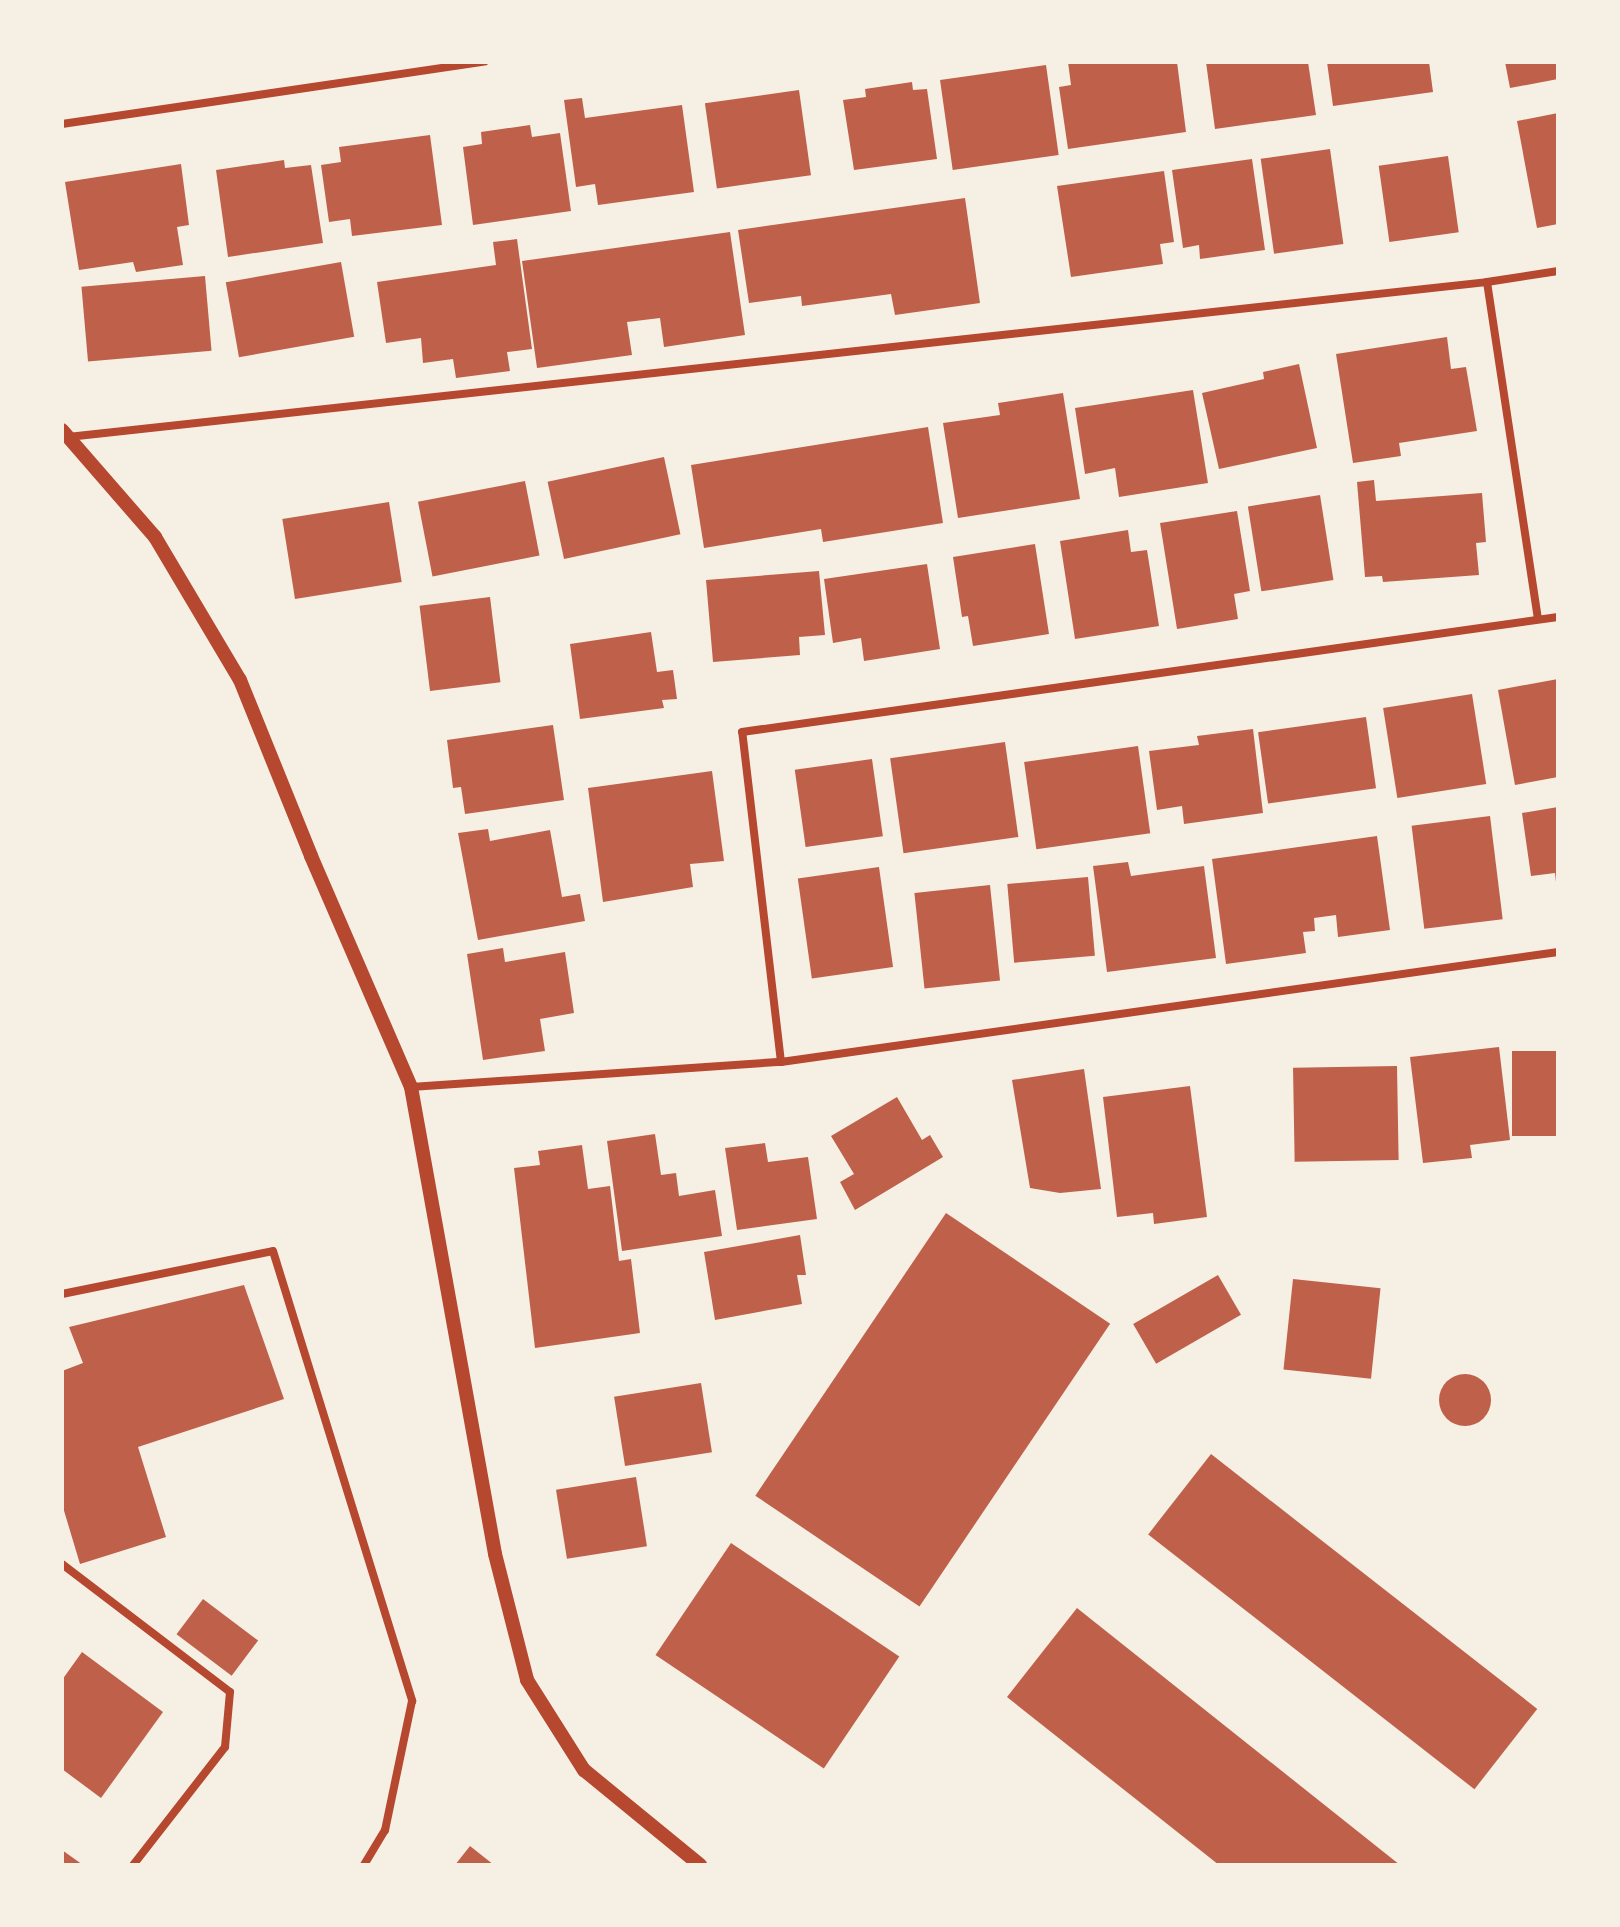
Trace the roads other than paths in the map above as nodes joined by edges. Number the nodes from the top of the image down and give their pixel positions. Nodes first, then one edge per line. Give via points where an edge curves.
1 (484, 62) edge
2 (62, 124) edge
3 (1558, 271) edge
4 (1487, 282) junction
5 (64, 434) edge
6 (1558, 617) edge
7 (1538, 619) junction
8 (1558, 952) edge
9 (781, 1062) junction
10 (411, 1087) junction
11 (62, 1294) edge
12 (62, 1564) edge
13 (133, 1865) edge
14 (364, 1865) edge
15 (700, 1865) edge

1 - 2 street
3 - 4 street
4 - 5 street
4 - 7 street
5 - 10 street via 155,537 240,680
6 - 7 street
7 - 9 street via 742,732
8 - 9 street
9 - 10 street
10 - 15 street via 495,1554 527,1680 584,1770
11 - 14 street via 273,1251 412,1701 385,1830
12 - 13 street via 230,1692 225,1747

